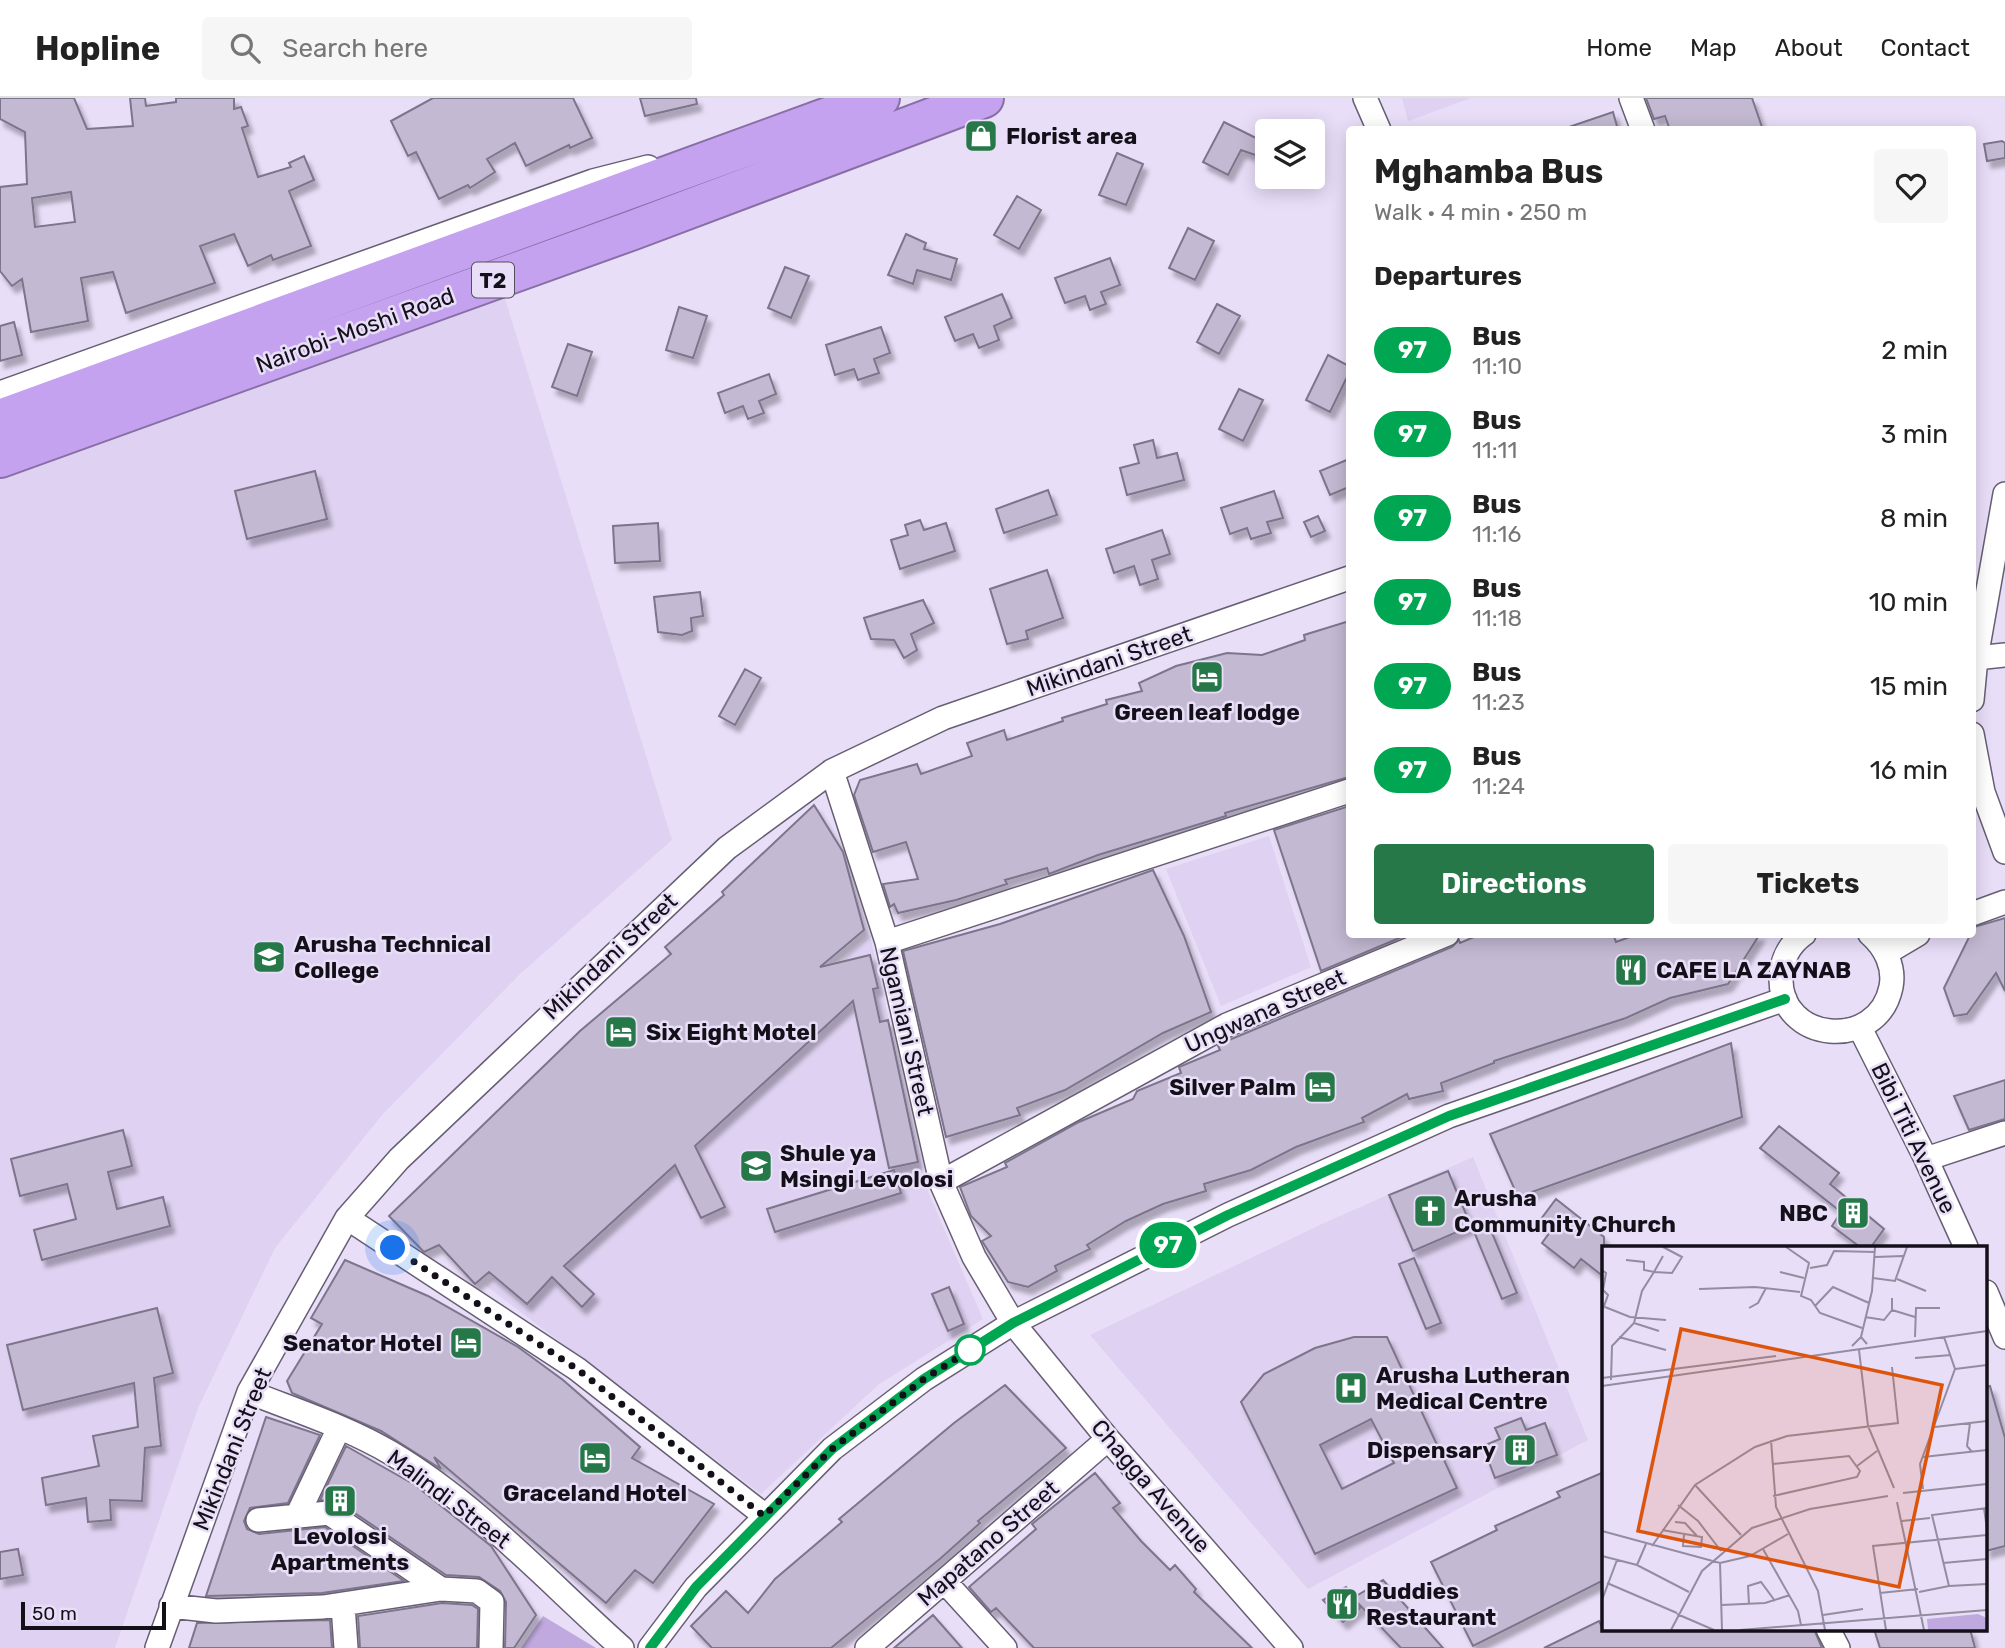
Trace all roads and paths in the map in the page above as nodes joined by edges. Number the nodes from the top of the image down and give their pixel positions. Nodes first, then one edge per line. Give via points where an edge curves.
1 (880, 98) edge
2 (984, 98) edge
3 (1365, 98) edge
4 (1380, 98) edge
5 (1632, 98) edge
6 (1379, 126) edge
7 (1381, 126) edge
8 (1642, 126) edge
9 (743, 147) junction
10 (0, 393) edge
11 (0, 419) edge
12 (0, 458) edge
13 (2005, 494) edge
14 (1346, 579) edge
15 (2005, 655) edge
16 (1976, 657) joint
17 (1976, 755) edge
18 (832, 771) junction
19 (1346, 792) edge
20 (2004, 851) edge
21 (2005, 902) edge
22 (1976, 913) edge
23 (1437, 938) edge
24 (1800, 938) edge
25 (1873, 938) edge
26 (1911, 938) edge
27 (887, 942) junction
28 (1886, 953) junction
29 (1785, 999) junction
30 (1860, 1028) junction
31 (2005, 1133) edge
32 (1926, 1159) junction
33 (941, 1182) junction
34 (347, 1217) junction
35 (1966, 1246) edge
36 (1993, 1308) edge
37 (1013, 1323) junction
38 (2005, 1336) edge
39 (249, 1392) junction
40 (339, 1428) junction
41 (1108, 1438) junction
42 (297, 1516) junction
43 (764, 1516) junction
44 (258, 1520) dead end
45 (945, 1582) junction
46 (441, 1589) junction
47 (343, 1605) junction
48 (171, 1606) junction
49 (1829, 1630) edge
50 (157, 1648) edge
51 (346, 1648) edge
52 (491, 1648) edge
53 (622, 1648) edge
54 (650, 1648) edge
55 (867, 1648) edge
56 (1005, 1648) edge
57 (1291, 1648) edge
58 (1838, 1648) edge

1 - 9 highway, Nairobi-Moshi Road / T2
2 - 12 highway, Nairobi-Moshi Road / T2
3 - 6 street
4 - 7 street
5 - 8 street
9 - 10 street via 593,181
9 - 11 highway, Nairobi-Moshi Road / T2
13 - 16 street
14 - 18 street, Mikindani Street via 943,718
15 - 16 street
17 - 20 street via 1983,792
18 - 27 street, Ngamiani Street
18 - 34 street, Mikindani Street via 708,865 399,1159
19 - 27 street
21 - 22 street
23 - 33 street, Ungwana Street via 1227,1025
24 - 29 street via 1787,952 1782,967
25 - 28 street
26 - 28 street
27 - 33 street, Ngamiani Street
28 - 30 street via 1891,967 1889,996 1882,1009
29 - 30 street via 1808,1026 1843,1033
29 - 37 street via 1449,1116 1228,1215
30 - 32 street, Bibi Titi Avenue
31 - 32 street
32 - 35 street, Bibi Titi Avenue
33 - 37 street, Ngamiani Street via 974,1257
34 - 39 street, Mikindani Street
34 - 43 street via 577,1369
36 - 38 street
37 - 41 street, Chagga Avenue
37 - 43 street via 924,1379 832,1449
39 - 40 street, Malindi Street
39 - 48 street, Mikindani Street
40 - 42 street
40 - 53 street, Malindi Street via 392,1454 476,1514
41 - 45 street, Mapatano Street
41 - 57 street, Chagga Avenue
42 - 44 street
42 - 46 street via 329,1513
43 - 54 street via 696,1587
45 - 55 street, Mapatano Street
45 - 56 street
46 - 47 street
46 - 52 street via 477,1591 492,1602
47 - 48 street via 216,1611
47 - 51 street
48 - 50 street, Mikindani Street
49 - 58 street

